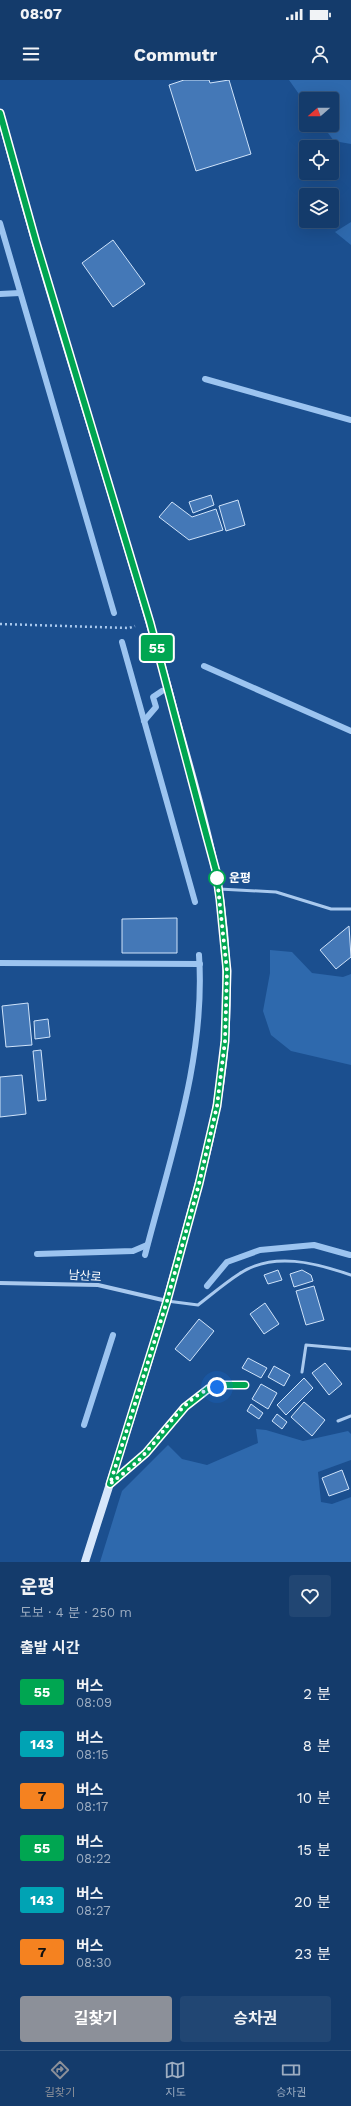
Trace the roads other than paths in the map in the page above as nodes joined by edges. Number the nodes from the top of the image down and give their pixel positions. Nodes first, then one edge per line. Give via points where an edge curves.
1 (0, 113) edge
2 (218, 889) junction
3 (351, 910) edge
4 (351, 1275) edge
5 (0, 1283) edge
6 (167, 1301) junction
7 (351, 1349) edge
8 (302, 1372) dead end
9 (245, 1385) dead end
10 (351, 1416) edge
11 (338, 1421) dead end
12 (110, 1484) junction
13 (85, 1562) edge

1 - 2 main road via 150,622
2 - 3 lane via 276,892 331,909
2 - 6 main road via 227,971 225,1041 217,1106
4 - 6 lane via 323,1265 286,1260 263,1264 240,1273 198,1305
5 - 6 street, 남산로 via 98,1286
6 - 12 main road
7 - 8 lane via 306,1345
9 - 12 lane via 226,1385 208,1389 185,1407 146,1453
10 - 11 lane
12 - 13 main road

